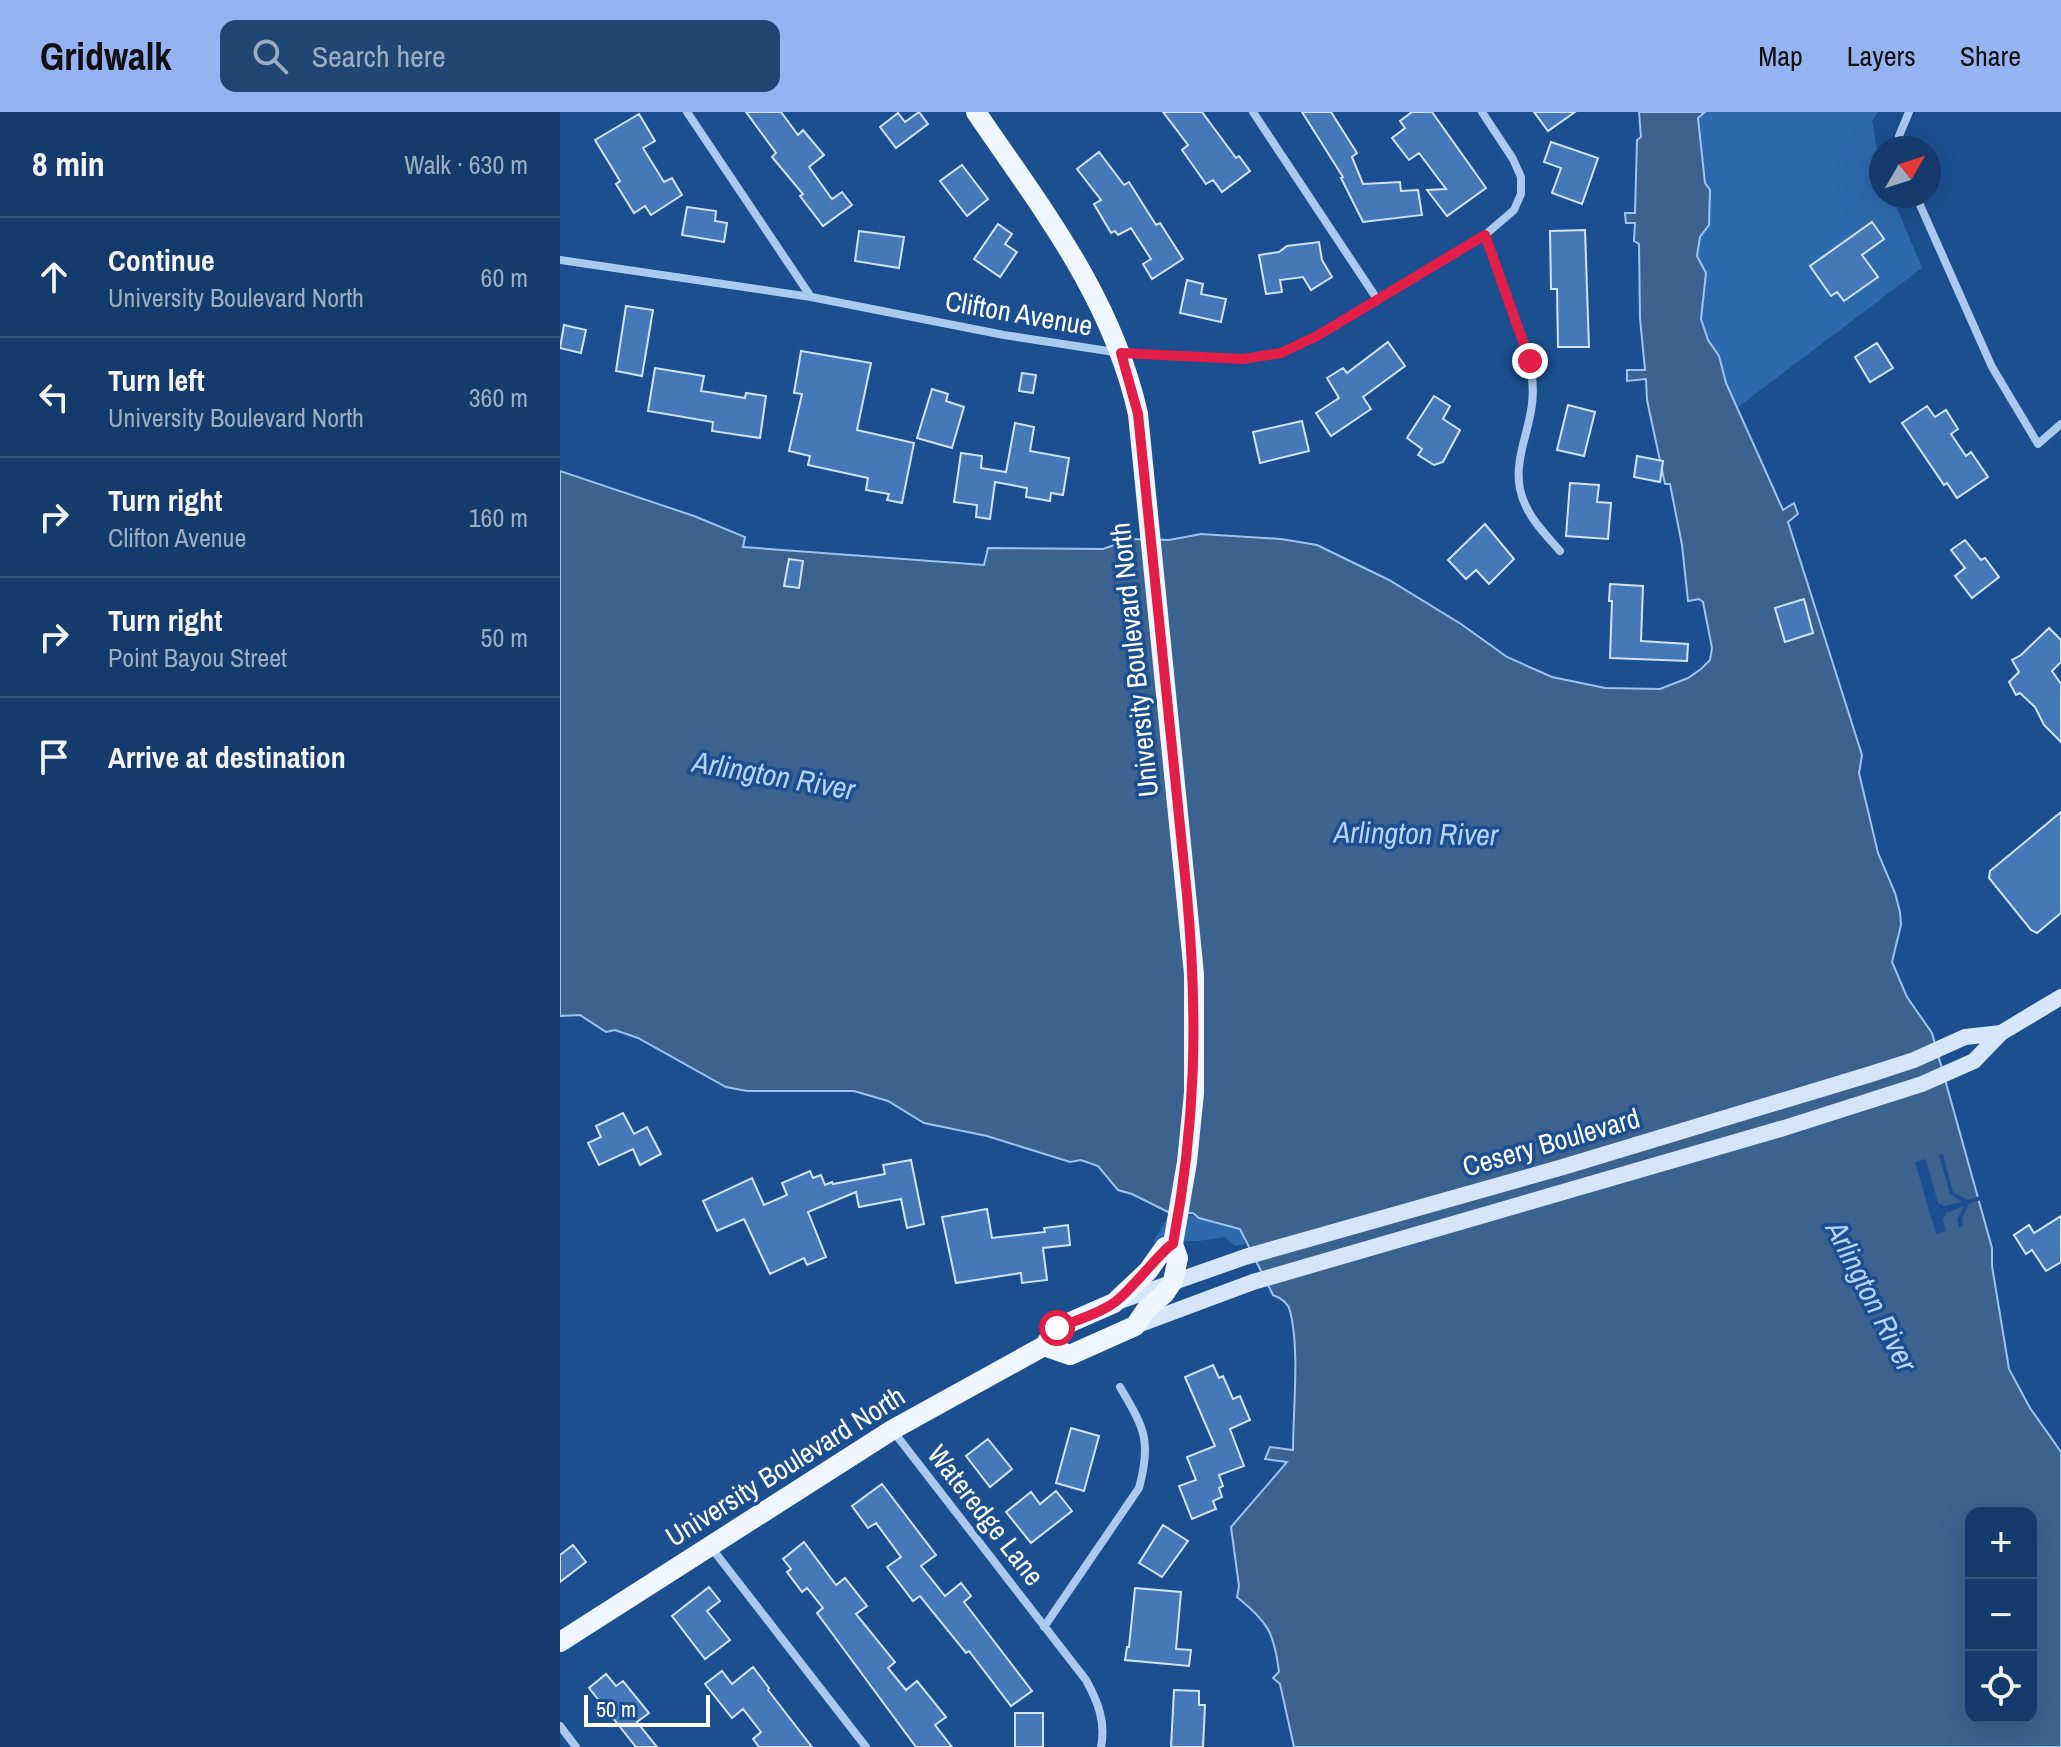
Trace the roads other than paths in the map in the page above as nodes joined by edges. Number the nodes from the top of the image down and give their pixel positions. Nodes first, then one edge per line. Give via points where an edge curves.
1 (687, 112) edge
2 (976, 112) edge
3 (1253, 112) edge
4 (1482, 112) edge
5 (1909, 112) edge
6 (1899, 136) edge
7 (1921, 208) edge
8 (1485, 235) junction
9 (560, 260) edge
10 (811, 297) junction
11 (1377, 299) junction
12 (1121, 353) junction
13 (2061, 424) edge
14 (1560, 551) dead end
15 (2061, 997) edge
16 (2001, 1033) junction
17 (1173, 1244) junction
18 (1173, 1281) junction
19 (1114, 1303) junction
20 (1135, 1326) junction
21 (1044, 1346) junction
22 (1120, 1387) dead end
23 (892, 1430) junction
24 (710, 1545) junction
25 (1044, 1627) junction
26 (560, 1642) edge
27 (560, 1726) edge
28 (576, 1747) edge
29 (866, 1747) edge
30 (1101, 1747) edge

1 - 10 street
2 - 12 main road, University Boulevard North via 1065,243
3 - 11 street
4 - 8 street, Clifton Avenue via 1521,177 1514,210
5 - 6 street
7 - 13 street via 1992,367 2038,444
8 - 11 street, Clifton Avenue
8 - 14 street via 1532,372 1520,489 1534,521
9 - 10 street, Clifton Avenue
10 - 12 street, Clifton Avenue
11 - 12 street, Clifton Avenue via 1281,353 1243,359
12 - 17 main road, University Boulevard North via 1138,414 1194,974 1194,1093
15 - 16 main road, Cesery Boulevard
16 - 18 main road, Cesery Boulevard via 1965,1037 1871,1074
16 - 20 main road, Cesery Boulevard via 1962,1068 1878,1099 1253,1282
17 - 18 main road, University Boulevard North via 1178,1258
17 - 19 main road, University Boulevard North
18 - 19 main road, Cesery Boulevard
18 - 20 main road
19 - 21 main road, University Boulevard North via 1057,1328
20 - 21 main road via 1070,1355
21 - 23 main road, University Boulevard North
22 - 25 street via 1146,1441 1139,1488
23 - 24 main road, University Boulevard North
23 - 25 street, Wateredge Lane
24 - 26 main road, University Boulevard North
24 - 29 street
25 - 30 street, Wateredge Lane via 1086,1680 1100,1708
27 - 28 street

